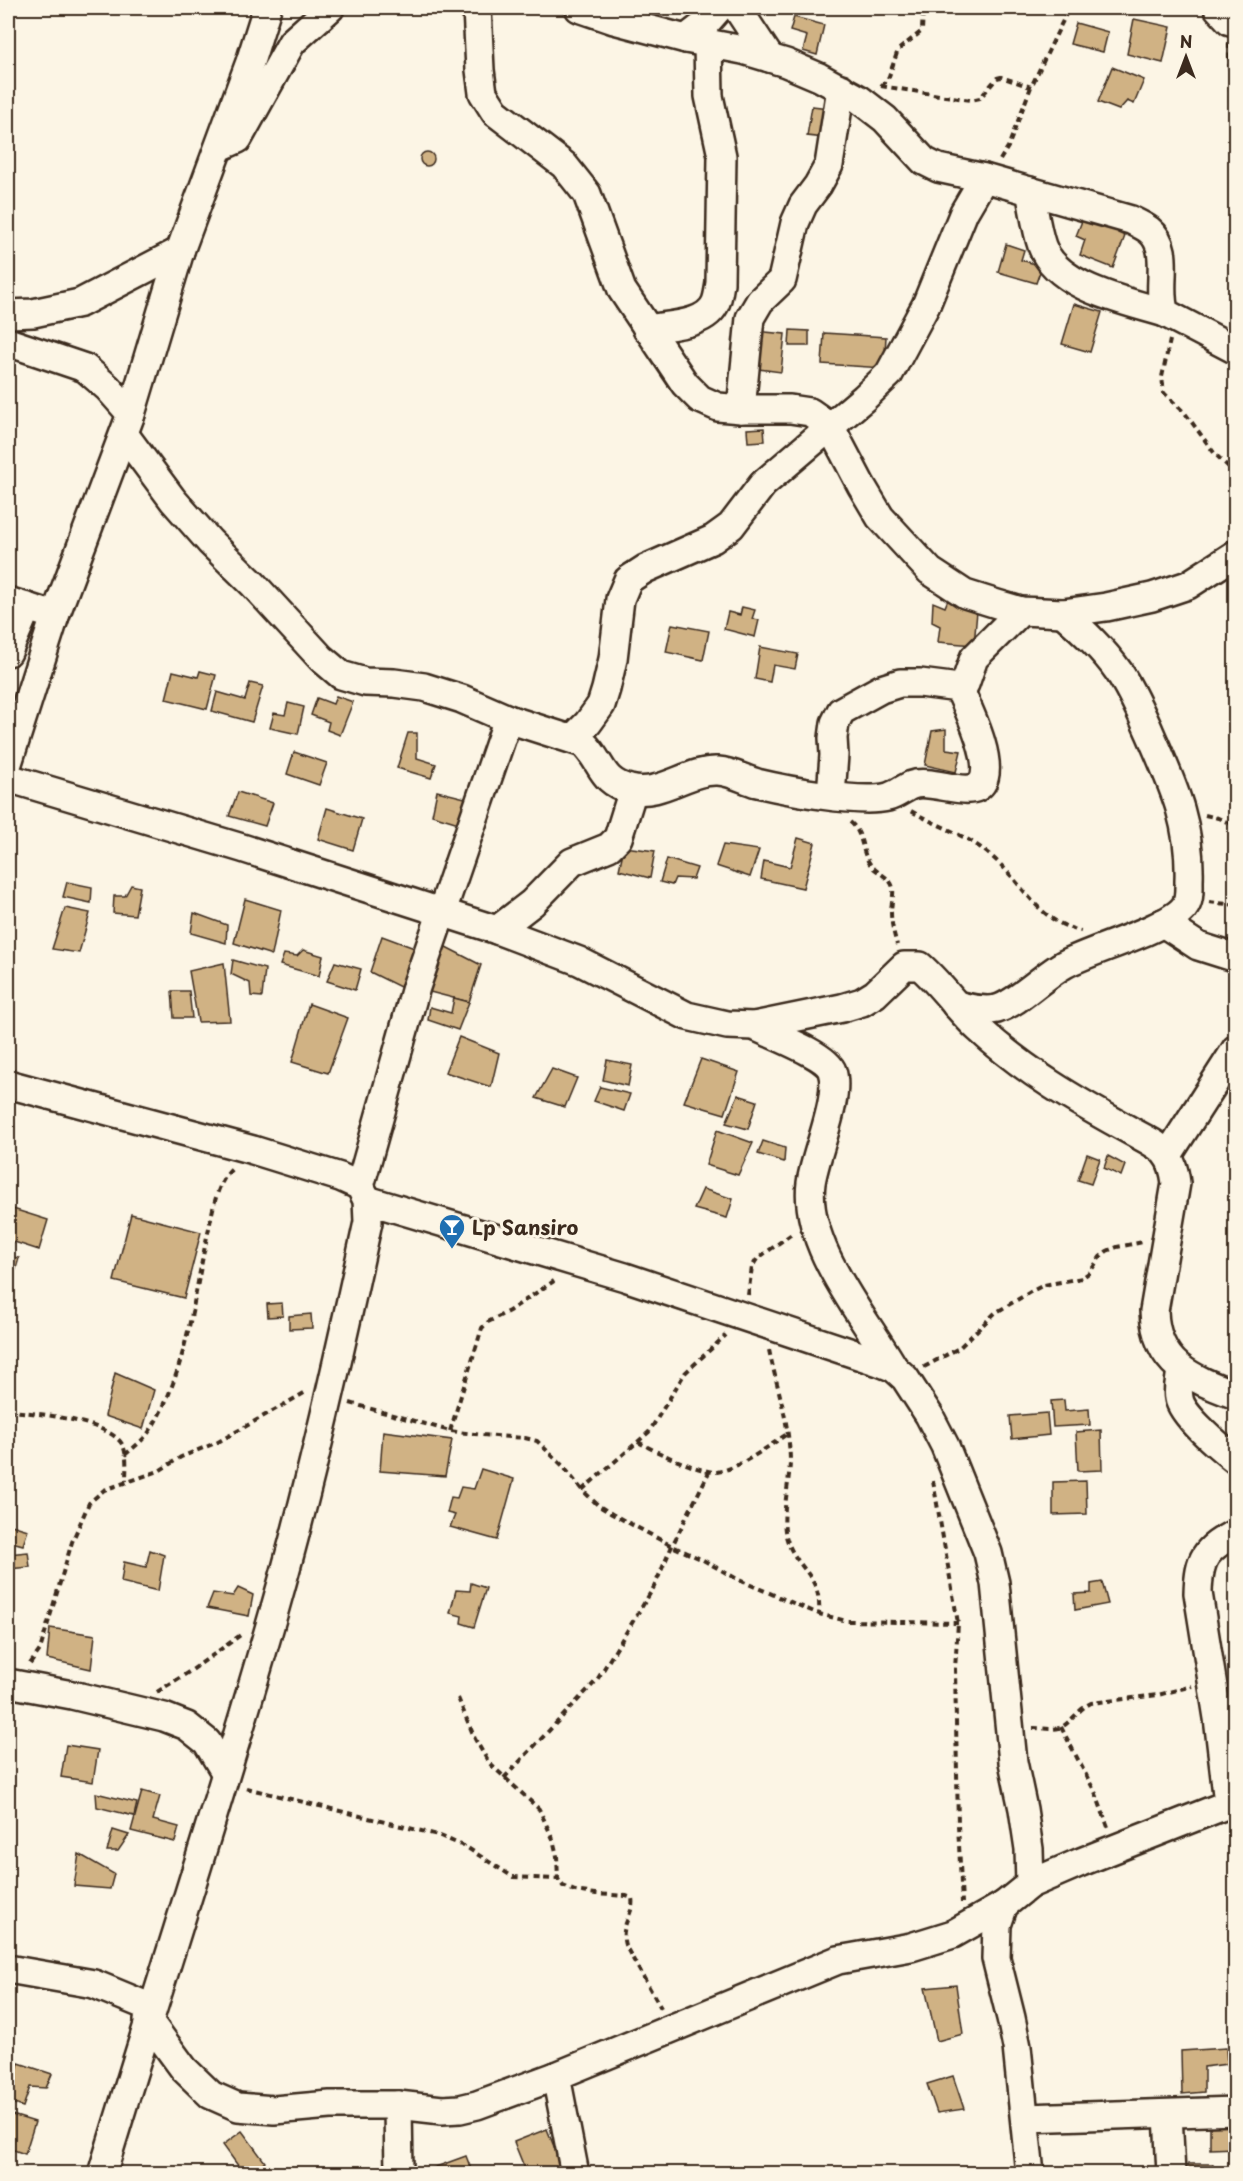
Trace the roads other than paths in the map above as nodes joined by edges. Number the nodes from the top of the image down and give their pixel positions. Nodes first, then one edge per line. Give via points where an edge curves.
1 (267, 8) edge
2 (330, 8) edge
3 (477, 8) edge
4 (579, 8) edge
5 (718, 8) edge
6 (737, 8) edge
7 (697, 40) junction
8 (283, 56) junction
9 (770, 58) junction
10 (250, 62) junction
11 (861, 91) junction
12 (219, 147) junction
13 (938, 168) junction
14 (984, 178) junction
15 (1030, 191) junction
16 (964, 212) junction
17 (180, 251) junction
18 (8, 314) edge
19 (1170, 316) junction
20 (646, 329) junction
21 (8, 342) edge
22 (1236, 350) edge
23 (741, 409) junction
24 (128, 424) junction
25 (830, 426) junction
26 (1236, 554) edge
27 (17, 604) edge
28 (1021, 611) junction
29 (1063, 613) junction
30 (55, 616) junction
31 (8, 652) edge
32 (959, 688) junction
33 (508, 719) junction
34 (572, 740) junction
35 (8, 764) edge
36 (8, 778) edge
37 (633, 790) junction
38 (831, 795) junction
39 (441, 914) junction
40 (1163, 923) junction
41 (497, 930) junction
42 (1236, 958) edge
43 (956, 1005) junction
44 (754, 1026) junction
45 (1236, 1049) edge
46 (8, 1084) edge
47 (1168, 1155) junction
48 (363, 1193) junction
49 (1181, 1370) junction
50 (900, 1373) junction
51 (1236, 1395) edge
52 (1236, 1460) edge
53 (1236, 1533) edge
54 (8, 1683) edge
55 (224, 1777) junction
56 (1232, 1802) edge
57 (1030, 1884) junction
58 (1004, 1905) junction
59 (958, 1931) junction
60 (996, 1958) junction
61 (8, 1969) edge
62 (150, 2014) junction
63 (556, 2076) junction
64 (398, 2105) junction
65 (1236, 2111) edge
66 (1168, 2114) junction
67 (1025, 2118) junction
68 (102, 2174) edge
69 (399, 2174) edge
70 (575, 2174) edge
71 (1030, 2174) edge
72 (1171, 2174) edge

1 - 10 street
2 - 8 street via 292,42
3 - 20 street via 483,93 495,112 564,165 586,194 622,290
4 - 7 street
5 - 7 street
6 - 9 street
7 - 9 street
7 - 20 street via 722,156 720,283 716,303 708,315
8 - 10 street
8 - 12 street via 238,139
9 - 11 street
10 - 12 street
11 - 13 street via 924,161
11 - 23 street via 829,165 795,223 782,280 760,301 750,318
12 - 17 street
13 - 14 street
13 - 16 street
14 - 15 street
14 - 16 street
15 - 19 street via 1042,247 1052,264 1068,278
15 - 19 street via 1131,220 1150,230 1161,246 1161,292
16 - 25 street via 926,305 889,374
17 - 18 street via 80,303
17 - 24 street
19 - 22 street
20 - 23 street via 700,399 718,407
21 - 24 street via 85,368 108,388
23 - 25 street via 810,412
24 - 30 street
24 - 33 street via 173,500 341,675 365,682 424,687
25 - 28 street via 880,517 930,571 965,594
25 - 34 street via 763,484 731,526 713,539 628,580 620,599 613,659 601,705
26 - 29 street via 1188,585 1152,597
27 - 30 street
27 - 31 street
28 - 29 street
28 - 32 street via 974,658 965,684
29 - 40 street via 1099,646 1120,673 1181,809 1188,843 1189,896 1179,913
30 - 35 street
32 - 38 street via 900,683 841,711 833,738
32 - 38 street via 980,738 984,759 983,781 977,788 924,782 888,797
33 - 34 street
33 - 39 street
34 - 37 street via 592,751 606,777
36 - 39 street via 242,848
37 - 38 street via 656,789 702,772 716,771 791,790
37 - 41 street via 618,838 572,862 532,903
39 - 41 street
39 - 48 street via 416,987
40 - 42 street via 1198,946
40 - 43 street via 1064,964 997,1008
41 - 44 street via 579,961 687,1016
43 - 44 street via 920,966 904,966 862,1002
43 - 47 street via 1010,1056
44 - 50 street via 823,1059 832,1069 832,1098 810,1185 817,1235 829,1264
45 - 47 street
46 - 48 street via 253,1150 340,1177
47 - 49 street via 1176,1183 1154,1328 1161,1345
48 - 50 street via 755,1320
48 - 55 street via 368,1222 316,1455
49 - 51 street
49 - 52 street via 1181,1407
50 - 57 street via 945,1446 988,1553 995,1583 1008,1728 1028,1839
53 - 56 street via 1208,1551 1199,1572 1198,1593
54 - 55 street via 127,1708 187,1726 207,1742
55 - 62 street
56 - 57 street
57 - 58 street
58 - 59 street
58 - 60 street via 997,1925
59 - 60 street
59 - 63 street via 910,1947 838,1959
60 - 67 street via 1011,2018
61 - 62 street via 94,1984
62 - 64 street via 184,2069 211,2095 238,2107 274,2110
62 - 68 street
63 - 64 street via 460,2109
63 - 70 street
64 - 69 street
65 - 66 street
66 - 67 street
66 - 72 street
67 - 71 street

